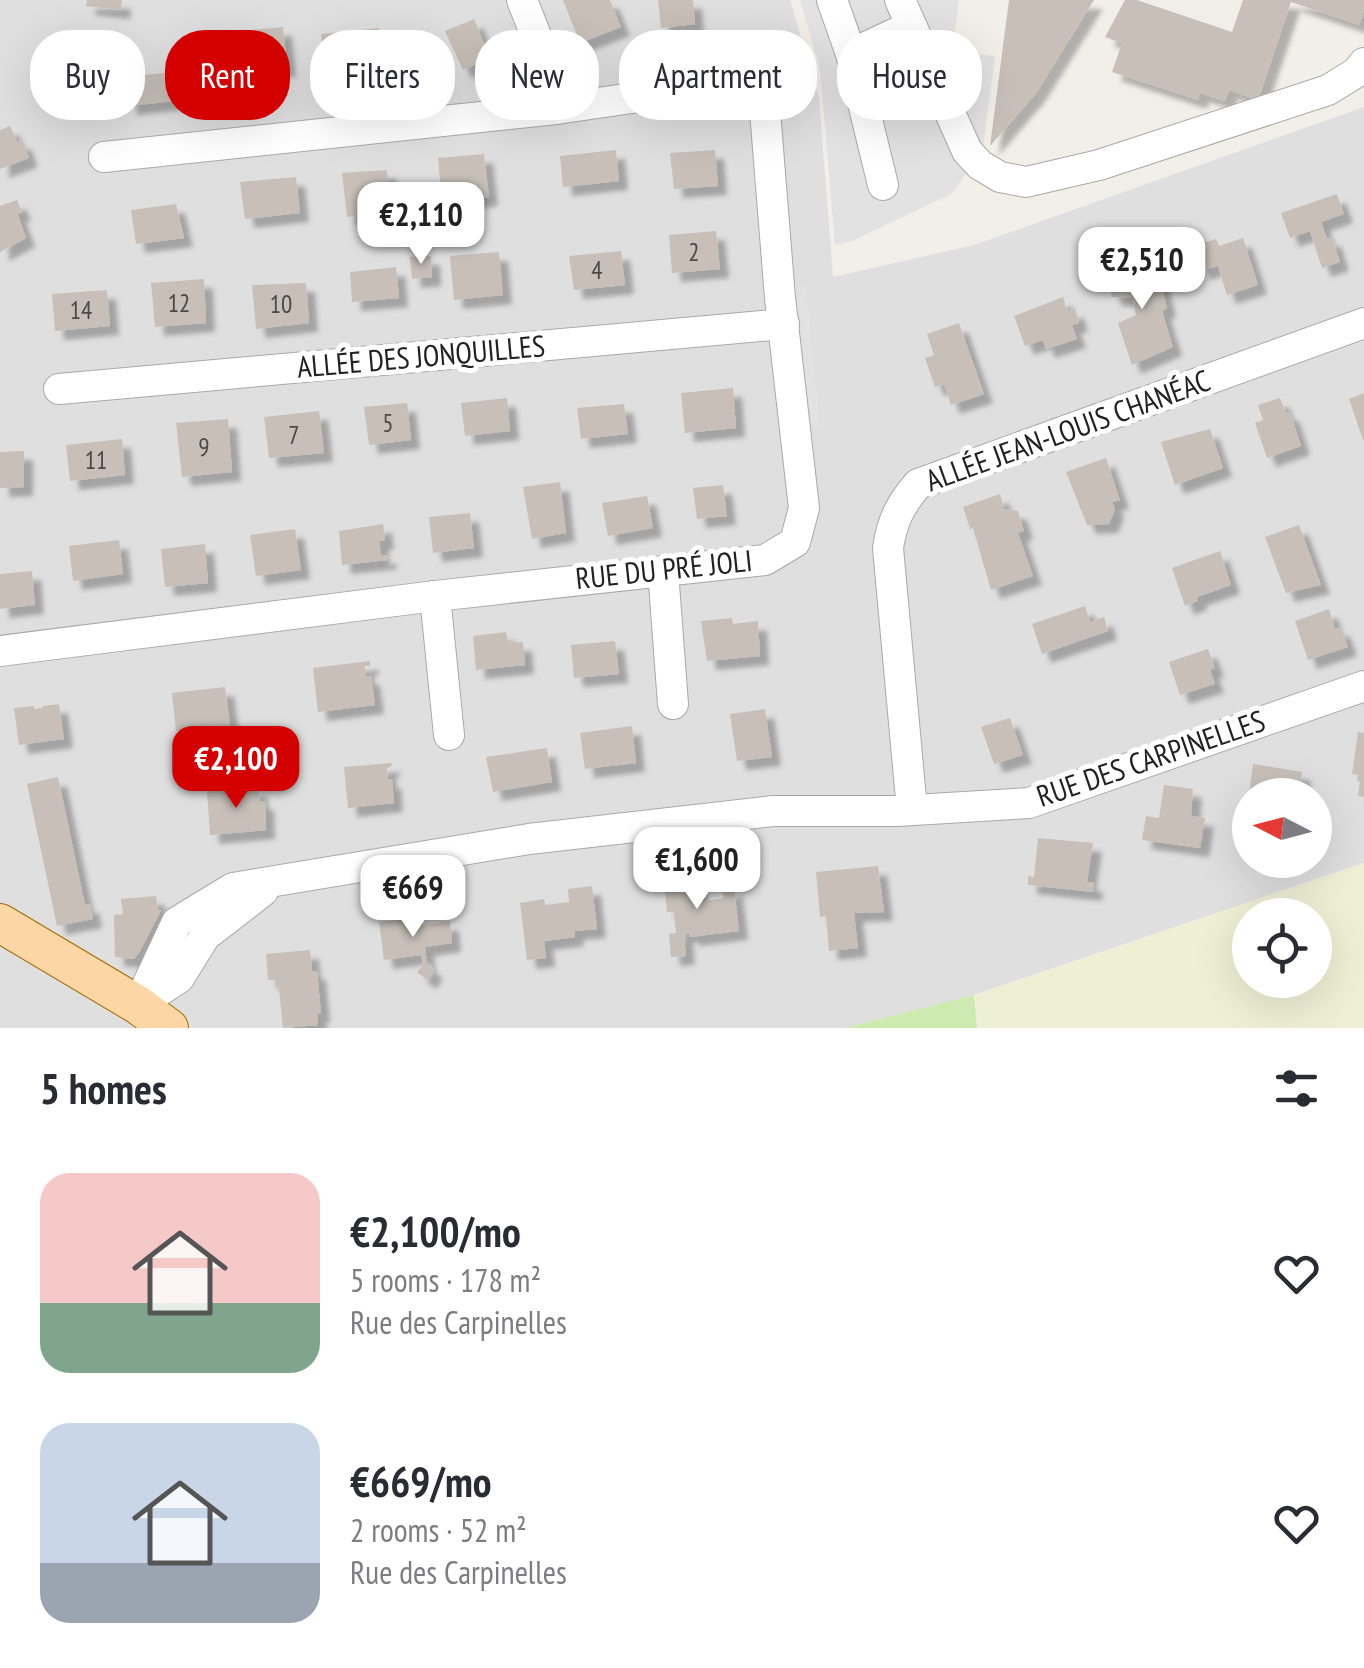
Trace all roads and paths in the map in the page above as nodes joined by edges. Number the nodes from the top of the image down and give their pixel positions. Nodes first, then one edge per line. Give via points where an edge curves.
1 (522, 0) edge
2 (832, 0) edge
3 (910, 9) edge
4 (534, 30) edge
5 (843, 30) edge
6 (882, 30) edge
7 (1364, 63) edge
8 (599, 104) edge
9 (475, 118) edge
10 (867, 120) edge
11 (104, 157) dead end
12 (883, 185) dead end
13 (1364, 323) edge
14 (784, 324) junction
15 (58, 389) dead end
16 (664, 571) junction
17 (435, 596) junction
18 (0, 651) edge
19 (1364, 686) edge
20 (672, 704) dead end
21 (449, 735) dead end
22 (912, 810) junction
23 (0, 923) edge
24 (138, 1005) junction
25 (169, 1028) edge

1 - 4 street
2 - 5 street
3 - 6 street
3 - 7 street via 967,152 1000,176 1026,182 1099,165 1328,90
8 - 14 street, RUE DU PRÉ JOLI via 722,85 752,90 765,110
9 - 11 street, RUE DU PRÉ JOLI
10 - 12 street
13 - 22 street, ALLÉE JEAN-LOUIS CHANÉAC via 918,484 900,505 888,548
14 - 15 street, ALLÉE DES JONQUILLES
14 - 16 street, RUE DU PRÉ JOLI via 804,508 796,542 765,560
16 - 17 street, RUE DU PRÉ JOLI
16 - 20 street
17 - 18 street, RUE DU PRÉ JOLI
17 - 21 street
19 - 22 street, RUE DES CARPINELLES via 1029,803
22 - 24 street, RUE DES CARPINELLES via 774,811 529,839 278,880 205,936 178,978
23 - 24 main road
24 - 25 main road

